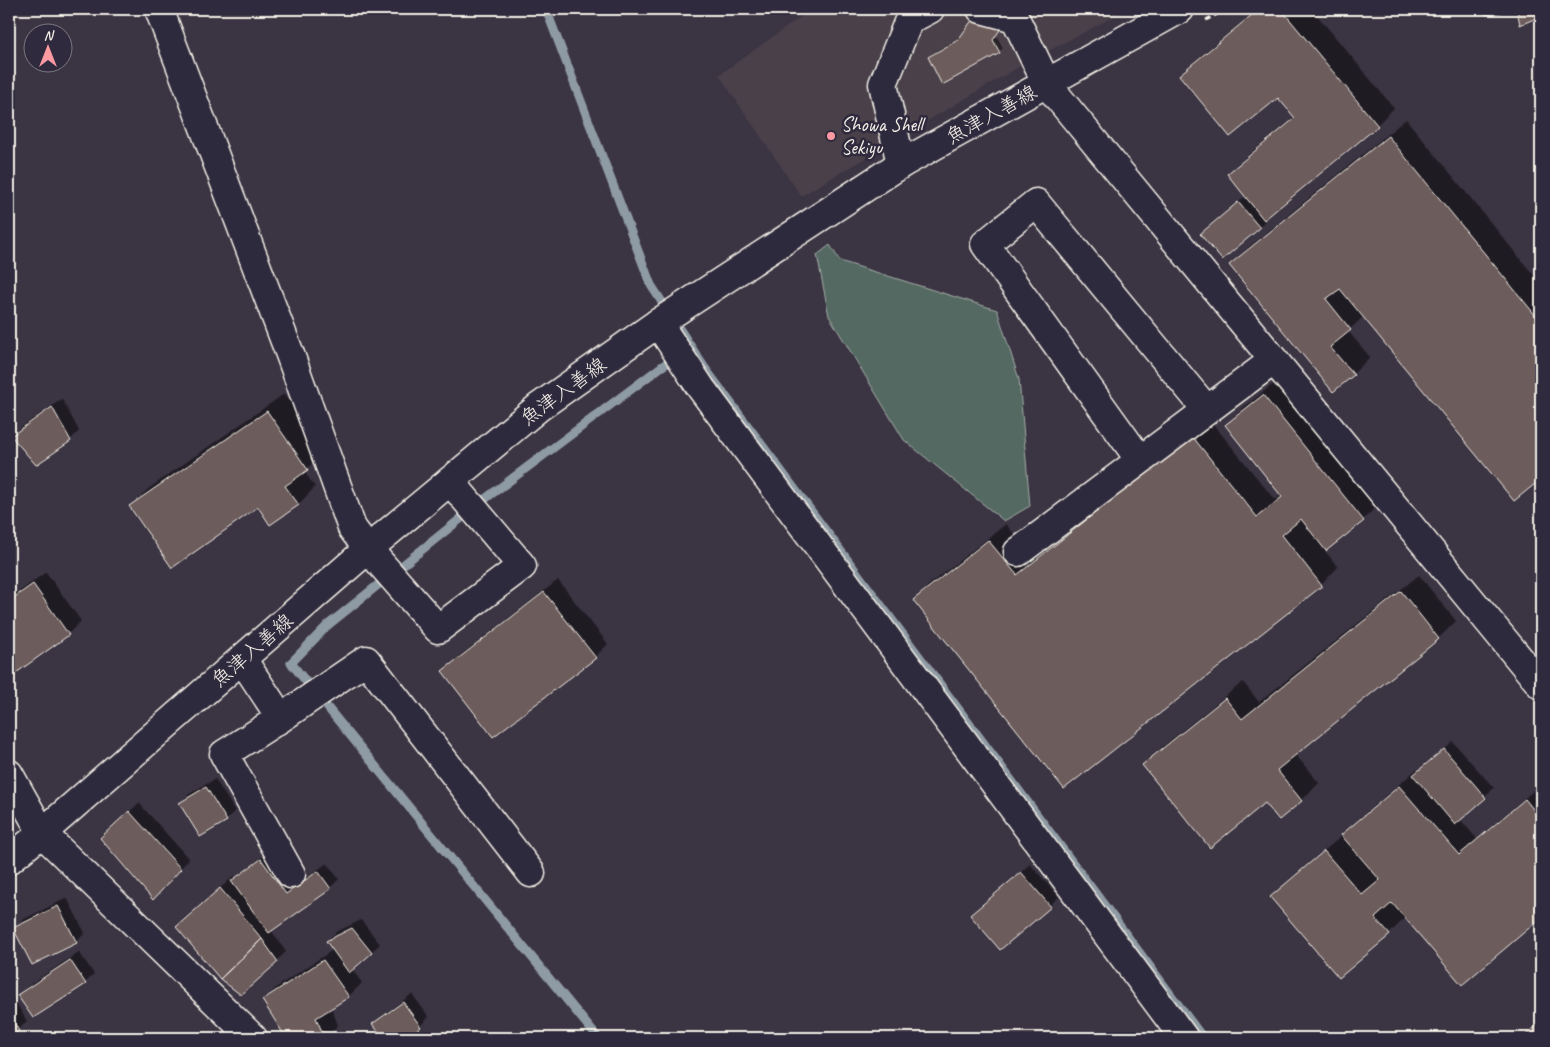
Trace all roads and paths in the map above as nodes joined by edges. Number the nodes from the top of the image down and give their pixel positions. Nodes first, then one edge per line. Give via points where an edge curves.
1 (159, 9) edge
2 (930, 9) edge
3 (982, 9) edge
4 (1180, 9) edge
5 (1227, 9) edge
6 (1024, 13) edge
7 (1149, 16) edge
8 (1205, 20) dead end
9 (1046, 84) junction
10 (901, 164) junction
11 (658, 323) junction
12 (1274, 360) junction
13 (1207, 410) junction
14 (1140, 460) junction
15 (450, 481) junction
16 (368, 549) junction
17 (1018, 552) dead end
18 (242, 659) junction
19 (1541, 685) edge
20 (281, 718) junction
21 (9, 774) edge
22 (42, 833) junction
23 (9, 860) edge
24 (530, 873) dead end
25 (291, 874) dead end
26 (254, 1038) edge
27 (1184, 1038) edge

1 - 16 street via 352,528
2 - 10 street via 909,20 883,84
3 - 6 street
4 - 7 street, 魚津入善線
5 - 8 path
6 - 9 street
7 - 9 street, 魚津入善線
9 - 10 street, 魚津入善線
9 - 12 street
10 - 11 street, 魚津入善線
11 - 15 street, 魚津入善線 via 539,407
11 - 27 street via 701,388
12 - 13 street
12 - 19 street
13 - 14 street
13 - 14 street via 1036,203 985,244
14 - 17 street
15 - 16 street, 魚津入善線
15 - 16 street via 522,566 438,629
16 - 18 street, 魚津入善線
18 - 20 street
18 - 22 street, 魚津入善線
20 - 24 street via 366,660
20 - 25 street via 224,754
21 - 22 street
22 - 23 street, 魚津入善線
22 - 26 street

